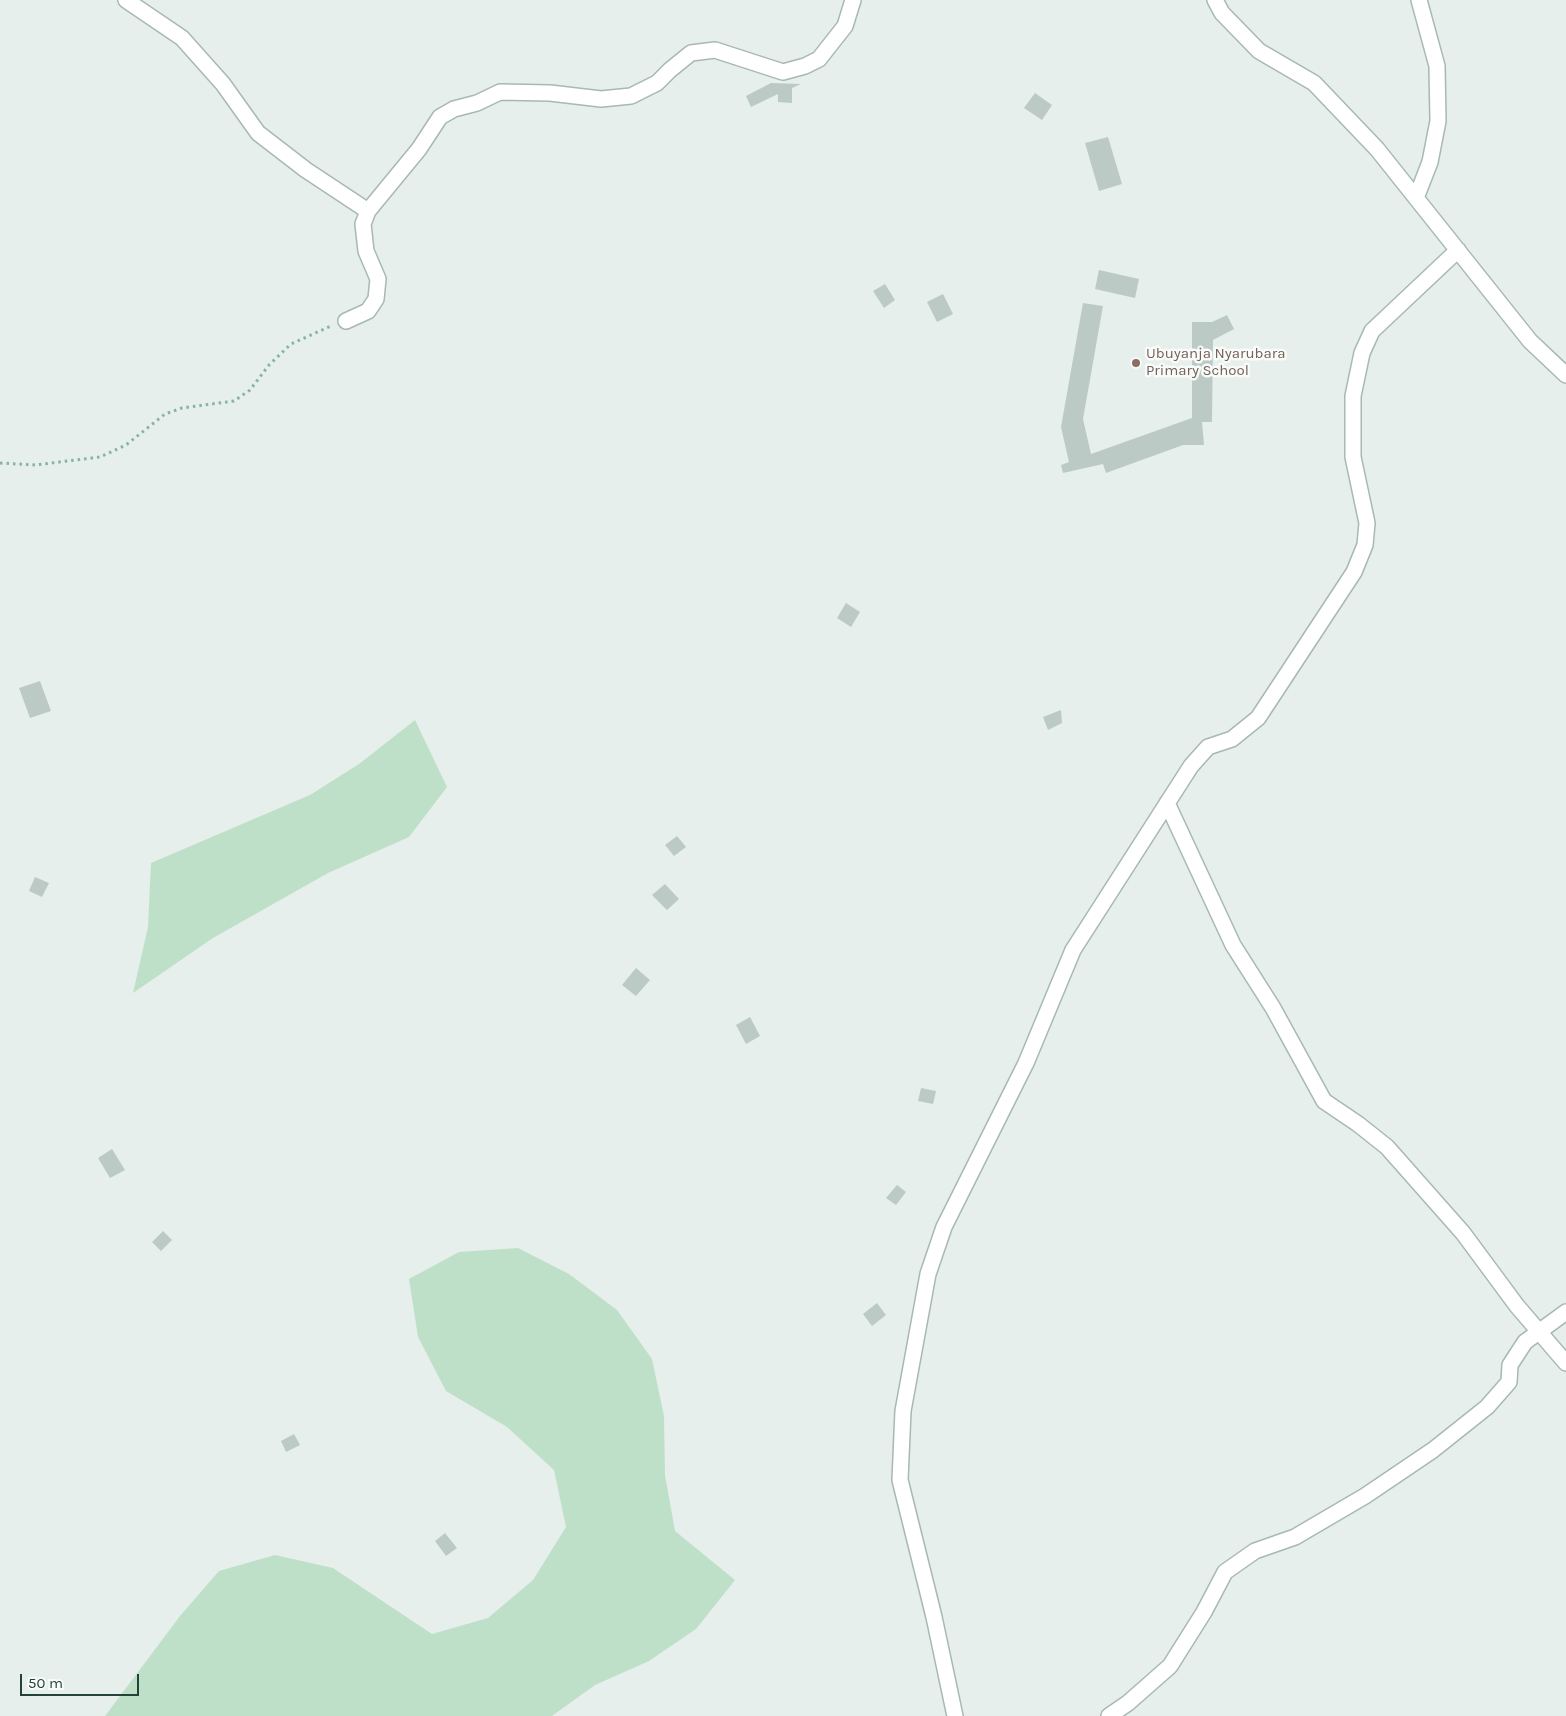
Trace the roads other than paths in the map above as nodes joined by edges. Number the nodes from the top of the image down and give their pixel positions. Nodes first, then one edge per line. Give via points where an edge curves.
1 (126, 0) edge
2 (853, 0) edge
3 (1215, 0) edge
4 (1419, 0) edge
5 (1416, 198) junction
6 (368, 211) junction
7 (1458, 250) junction
8 (346, 321) road end
9 (1566, 375) edge
10 (1168, 803) junction
11 (1566, 1312) edge
12 (1538, 1331) junction
13 (1566, 1363) edge
14 (955, 1716) edge
15 (1108, 1716) edge

1 - 6 street via 182,38 223,84 258,133
2 - 6 street via 845,26 819,59 805,66 783,72 715,50 692,53 657,83 631,96 601,99 500,92 454,109 440,117 419,149
3 - 5 street via 1222,13 1259,51 1314,82 1377,149
4 - 5 street via 1437,66 1438,121 1430,162
5 - 7 street
6 - 8 street via 363,224 366,251 378,279 376,299 368,311
7 - 9 street via 1530,341
7 - 10 street via 1372,331 1362,354 1353,396 1353,457 1367,523 1365,545 1354,572 1258,718 1232,739 1208,747 1191,766
10 - 12 street via 1233,944 1273,1008 1324,1101 1387,1147 1463,1233
10 - 14 street via 1073,950 1026,1063 944,1227 928,1274 903,1411 900,1480
11 - 12 street
12 - 13 street
12 - 15 street via 1525,1342 1510,1366 1509,1382 1493,1400 1433,1450 1295,1537 1255,1551 1225,1572 1170,1666

